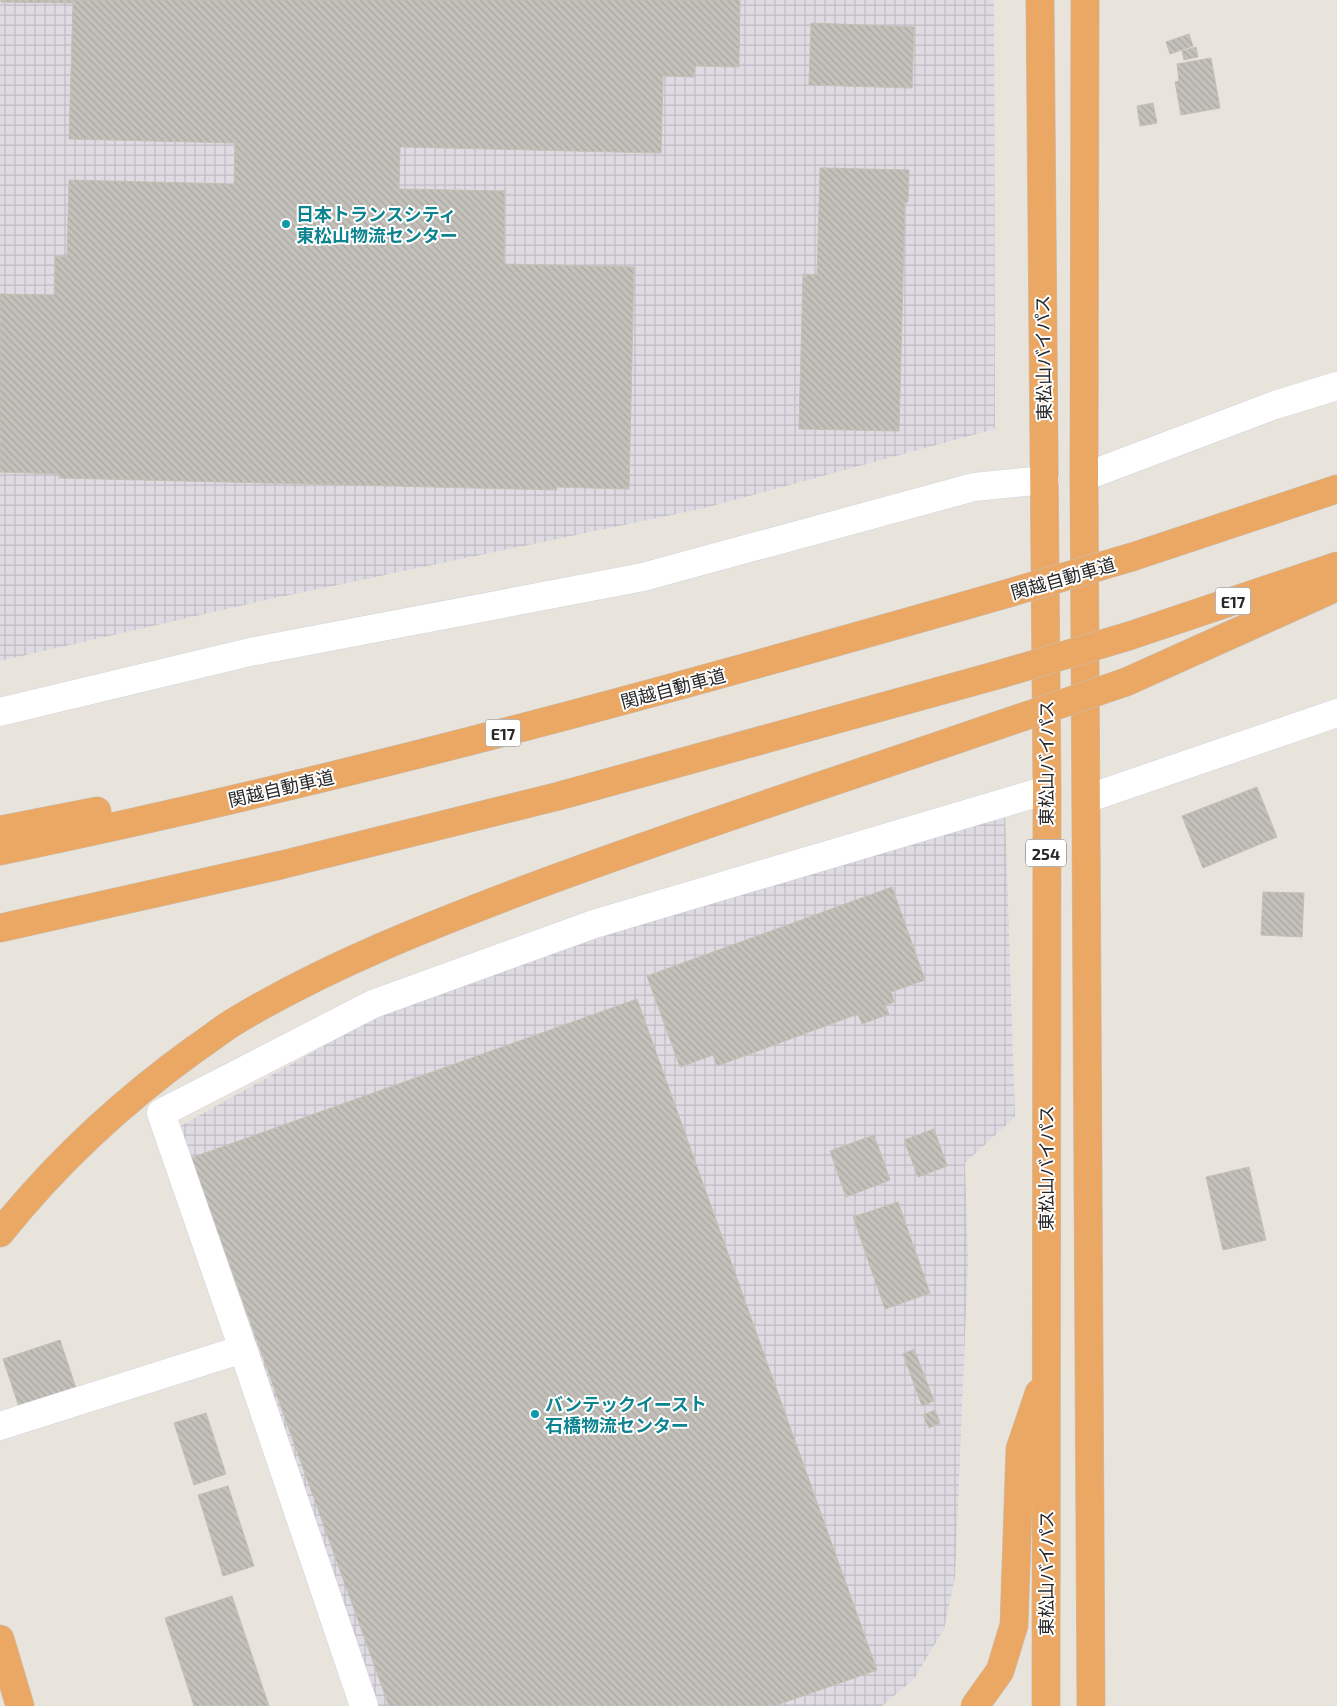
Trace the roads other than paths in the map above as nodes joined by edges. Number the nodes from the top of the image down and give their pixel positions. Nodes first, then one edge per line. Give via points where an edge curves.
1 (1040, 0) edge
2 (1085, 0) edge
3 (1337, 386) edge
4 (1084, 477) junction
5 (1044, 480) junction
6 (1337, 489) edge
7 (1337, 566) edge
8 (1337, 587) edge
9 (0, 712) edge
10 (1337, 713) edge
11 (540, 724) junction
12 (1047, 790) junction
13 (1086, 799) junction
14 (0, 830) edge
15 (0, 850) edge
16 (0, 928) edge
17 (0, 1233) edge
18 (243, 1349) junction
19 (1046, 1372) junction
20 (0, 1426) edge
21 (1, 1646) edge
22 (20, 1706) edge
23 (364, 1706) edge
24 (976, 1706) edge
25 (1046, 1706) edge
26 (1091, 1706) edge

1 - 5 highway, 東松山バイパス / 254
2 - 4 highway, 254
3 - 4 street via 1275,405
4 - 13 highway, 254
5 - 9 street via 974,487 643,577 250,652
5 - 12 highway, 東松山バイパス / 254
6 - 11 highway, 関越自動車道 / E17, bridge via 1132,558
7 - 16 highway, E17, bridge via 1129,636 1001,674 558,796 291,862
8 - 17 highway, bridge via 1126,682 594,864 438,923 332,969 236,1021 156,1078 86,1140 25,1202
10 - 13 street
11 - 14 highway
11 - 15 highway, 関越自動車道 / E17 via 267,792
12 - 18 street via 594,924 373,1004 161,1112
12 - 19 highway, 東松山バイパス / 254
13 - 26 highway, 254
18 - 20 street
18 - 23 street
19 - 24 highway via 1020,1449 1014,1625 1000,1671
19 - 25 highway, 東松山バイパス / 254
21 - 22 highway

